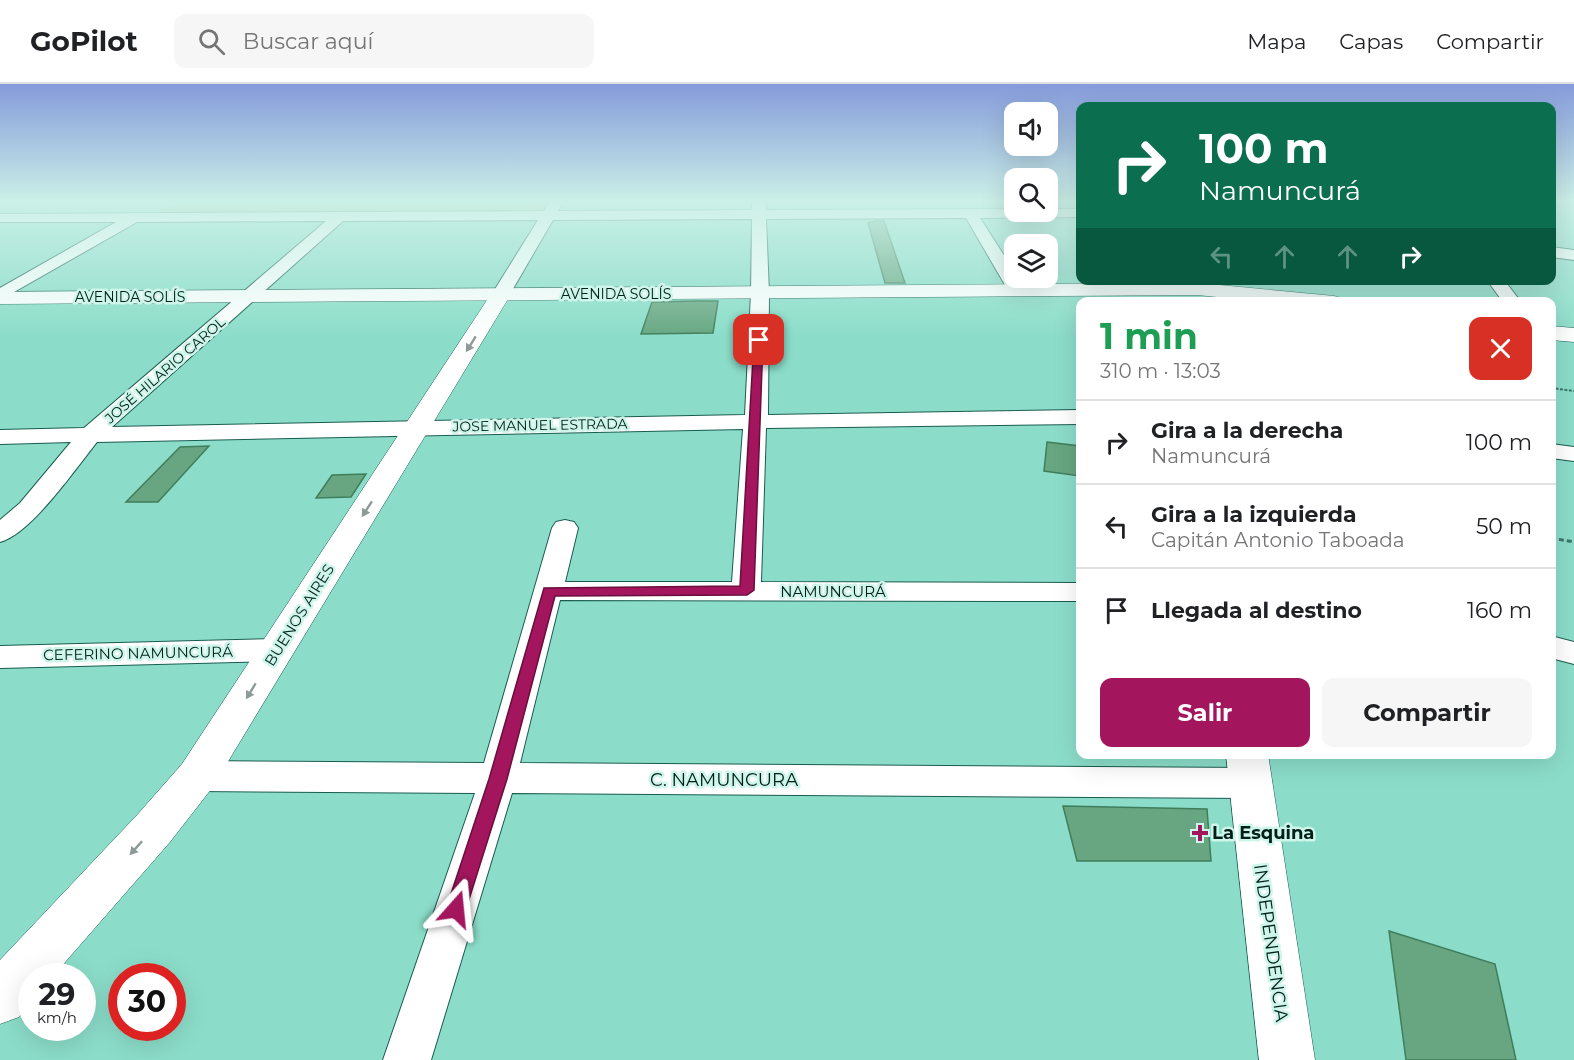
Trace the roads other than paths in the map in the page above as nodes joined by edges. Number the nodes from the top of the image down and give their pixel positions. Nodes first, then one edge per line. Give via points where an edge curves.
1 (85, 247) edge
2 (305, 247) edge
3 (530, 247) edge
4 (759, 247) edge
5 (991, 247) edge
6 (1556, 253) edge
7 (1574, 255) edge
8 (1499, 285) edge
9 (1017, 290) junction
10 (1232, 291) edge
11 (760, 293) junction
12 (501, 294) junction
13 (0, 296) edge
14 (249, 296) junction
15 (1264, 297) edge
16 (1288, 297) edge
17 (1508, 297) edge
18 (1556, 327) edge
19 (1574, 329) edge
20 (1556, 333) edge
21 (1574, 335) edge
22 (1076, 417) edge
23 (756, 422) junction
24 (419, 427) junction
25 (89, 436) junction
26 (0, 437) edge
27 (1556, 452) edge
28 (1574, 454) edge
29 (565, 528) dead end
30 (0, 534) edge
31 (747, 590) junction
32 (549, 591) junction
33 (1076, 592) edge
34 (1556, 649) edge
35 (277, 650) junction
36 (1574, 653) edge
37 (0, 657) edge
38 (1249, 769) edge
39 (197, 776) junction
40 (498, 779) junction
41 (0, 998) edge
42 (407, 1060) edge
43 (1287, 1060) edge

1 - 13 street
2 - 14 street, JOSÉ HILARIO CAROL
3 - 12 street, BUENOS AIRES
4 - 11 street
5 - 9 street
6 - 7 street
8 - 17 street
9 - 10 main road, AVENIDA SOLÍS
9 - 11 main road, AVENIDA SOLÍS
10 - 15 main road
10 - 16 main road
11 - 12 main road, AVENIDA SOLÍS
11 - 23 street
12 - 14 main road, AVENIDA SOLÍS
12 -> 24 main road, BUENOS AIRES
13 - 14 main road, AVENIDA SOLÍS
14 - 25 street, JOSÉ HILARIO CAROL
18 - 19 main road
20 - 21 main road
22 - 23 street, JOSE MANUEL ESTRADA
23 - 24 street, JOSE MANUEL ESTRADA
23 - 31 street
24 - 25 street, JOSE MANUEL ESTRADA
24 -> 35 main road, BUENOS AIRES
25 - 26 street, JOSE MANUEL ESTRADA
25 - 30 street, JOSÉ HILARIO CAROL via 29,509
27 - 28 street
29 - 32 street
31 - 32 street, NAMUNCURÁ
31 - 33 street, NAMUNCURÁ
32 - 40 street
34 - 36 street
35 - 37 street, CEFERINO NAMUNCURÁ
35 -> 39 main road, BUENOS AIRES
38 - 40 street, C. NAMUNCURA
38 - 43 main road, INDEPENDENCIA
39 - 40 street, C. NAMUNCURA
39 -> 41 main road, BUENOS AIRES
40 - 42 street

